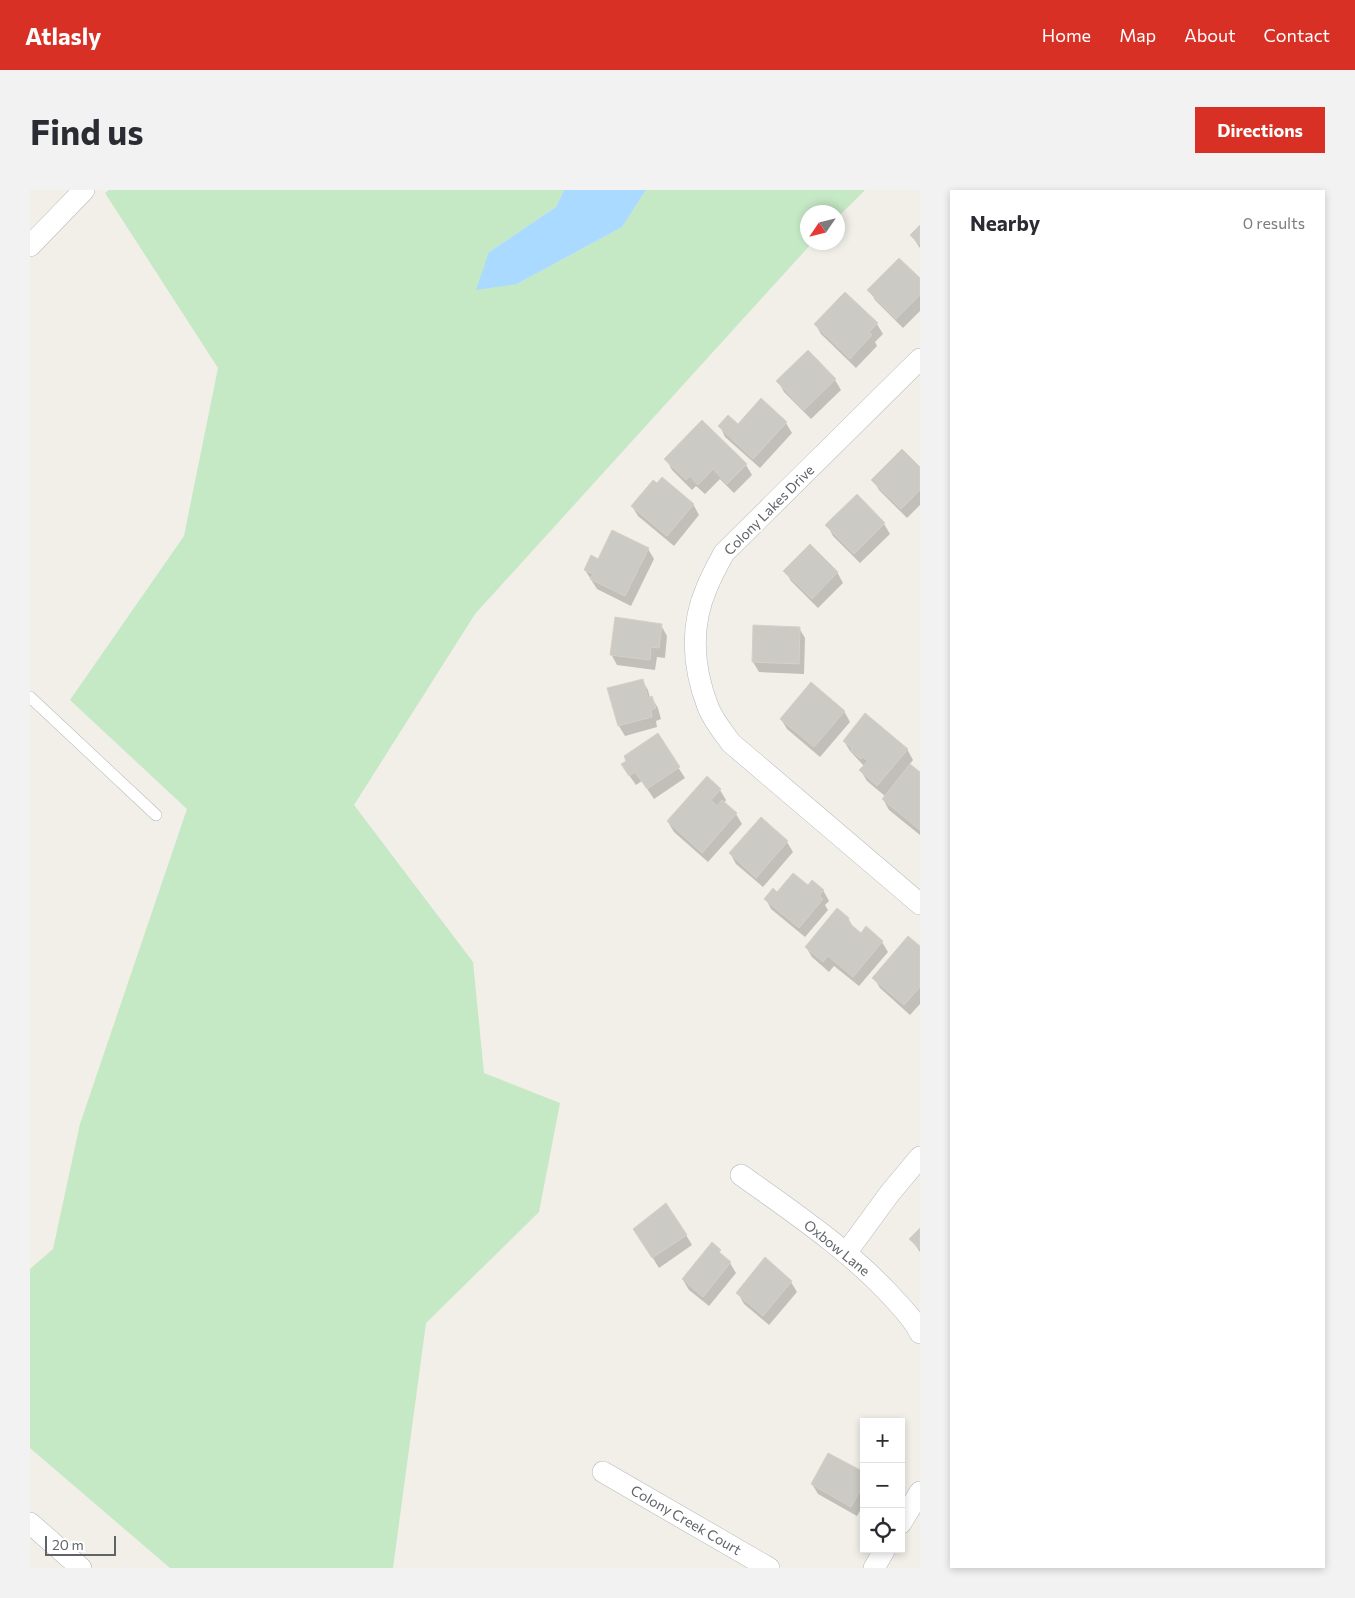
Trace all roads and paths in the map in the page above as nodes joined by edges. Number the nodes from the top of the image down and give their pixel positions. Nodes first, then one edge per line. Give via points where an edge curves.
1 (84, 190) edge
2 (30, 246) edge
3 (920, 359) edge
4 (30, 697) edge
5 (156, 814) dead end
6 (918, 898) edge
7 (920, 1157) edge
8 (741, 1175) dead end
9 (846, 1252) junction
10 (920, 1334) edge
11 (603, 1472) dead end
12 (920, 1492) edge
13 (905, 1516) edge
14 (30, 1522) edge
15 (883, 1553) edge
16 (81, 1568) edge
17 (768, 1568) edge
18 (874, 1568) edge

1 - 2 street
3 - 6 street, Colony Lakes Drive via 724,553 706,588 694,645 708,708 731,743
4 - 5 lane
7 - 9 street
8 - 9 street, Oxbow Lane
9 - 10 street, Oxbow Lane via 884,1287 915,1322
11 - 17 street, Colony Creek Court
12 - 13 street
14 - 16 street
15 - 18 street

